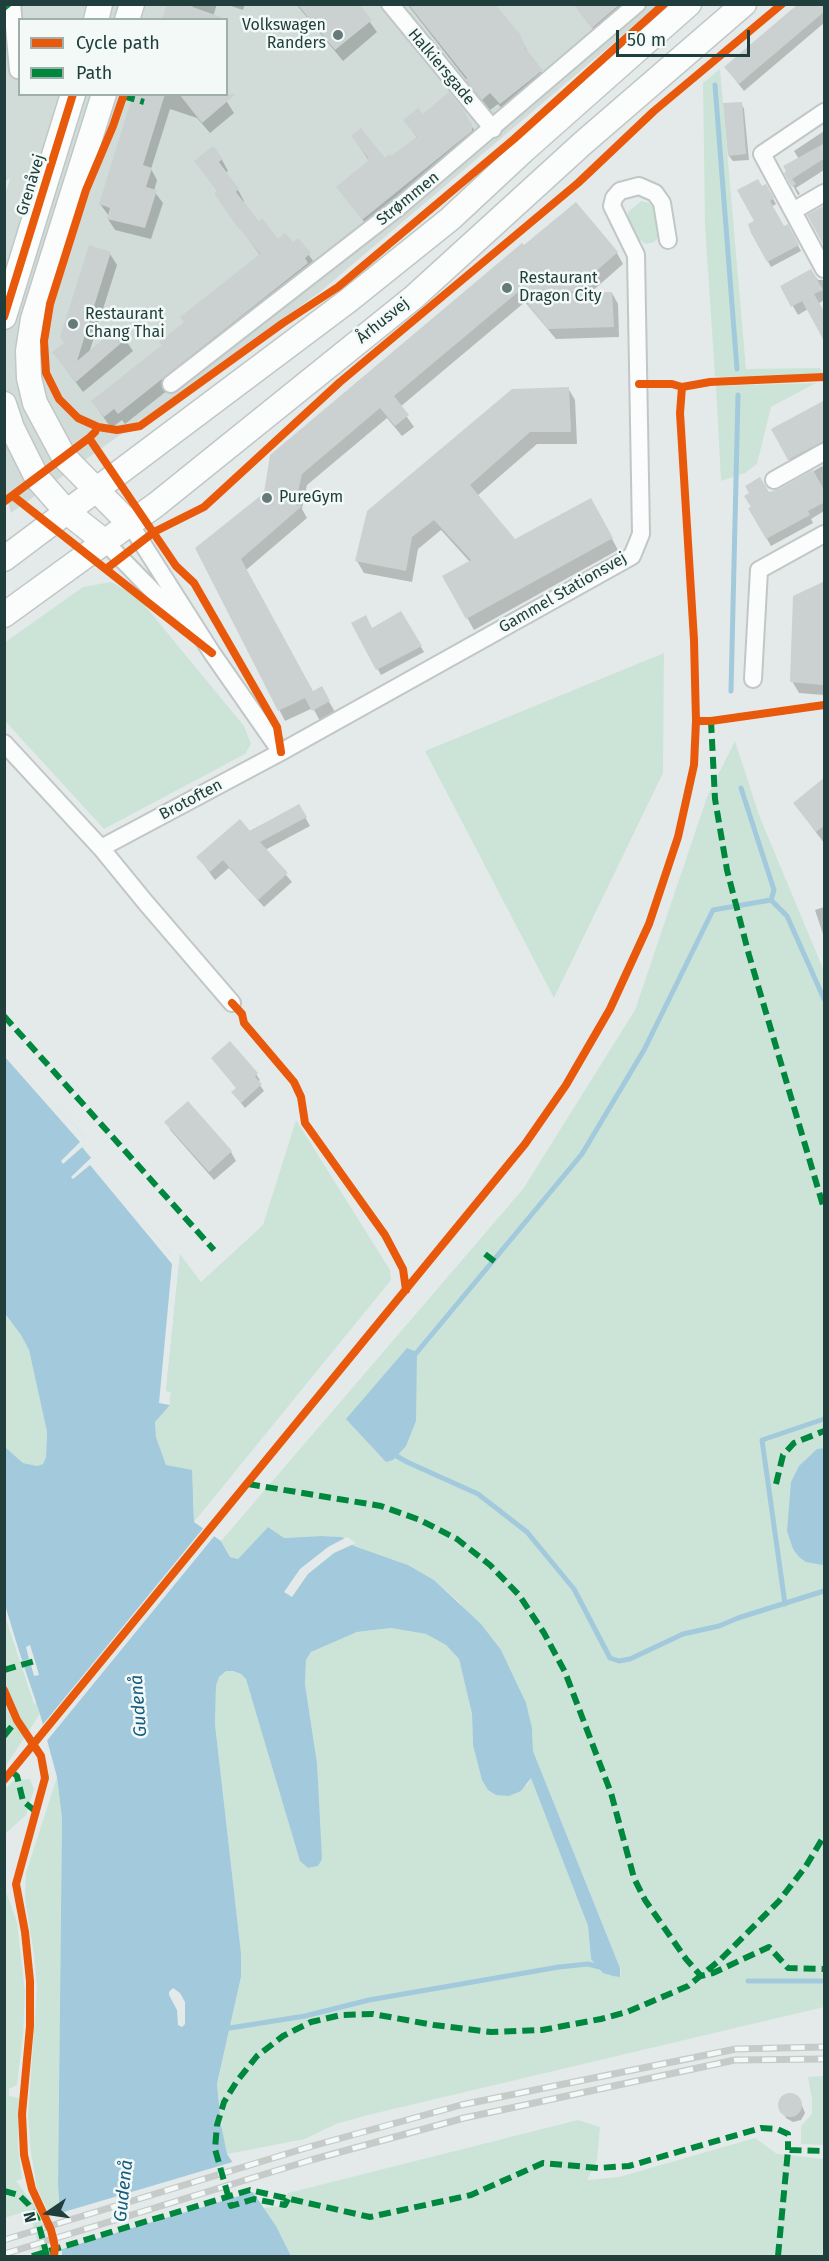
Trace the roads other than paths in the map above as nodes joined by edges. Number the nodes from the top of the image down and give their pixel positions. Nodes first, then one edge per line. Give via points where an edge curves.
1 (12, 4) edge
2 (390, 4) edge
3 (637, 4) edge
4 (689, 4) edge
5 (744, 4) edge
6 (18, 70) edge
7 (72, 96) edge
8 (103, 96) edge
9 (825, 112) edge
10 (493, 129) junction
11 (825, 193) edge
12 (793, 211) junction
13 (668, 240) dead end
14 (825, 269) edge
15 (4, 317) edge
16 (171, 384) dead end
17 (4, 404) edge
18 (825, 452) edge
19 (774, 480) dead end
20 (95, 491) junction
21 (67, 512) junction
22 (130, 524) junction
23 (825, 534) edge
24 (105, 542) junction
25 (4, 559) edge
26 (4, 615) edge
27 (212, 652) junction
28 (753, 680) dead end
29 (4, 743) edge
30 (282, 752) junction
31 (101, 848) junction
32 (232, 1003) dead end

1 - 6 street
2 - 10 street, Halkiersgade
3 - 10 street, Strømmen
4 - 20 main road via 450,219
5 - 22 main road, Århusvej via 414,297
7 - 15 main road, Grenåvej
8 - 20 main road via 33,318 28,351 35,403 46,426 64,457
9 - 12 street via 762,154
10 - 16 street, Strømmen via 391,214
11 - 12 street
12 - 14 street
13 - 30 street, Gammel Stationsvej via 662,203 655,193 639,186 620,191 612,206 636,255 641,534 632,556
17 - 21 main road via 37,478
18 - 19 street
20 - 21 main road
20 - 22 main road
21 - 24 main road
21 - 25 main road
22 - 24 main road, Århusvej
22 - 27 street
23 - 28 street via 759,570
24 - 26 main road, Århusvej
24 - 27 street
27 - 30 street
29 - 31 street
30 - 31 street, Brotoften
31 - 32 street

